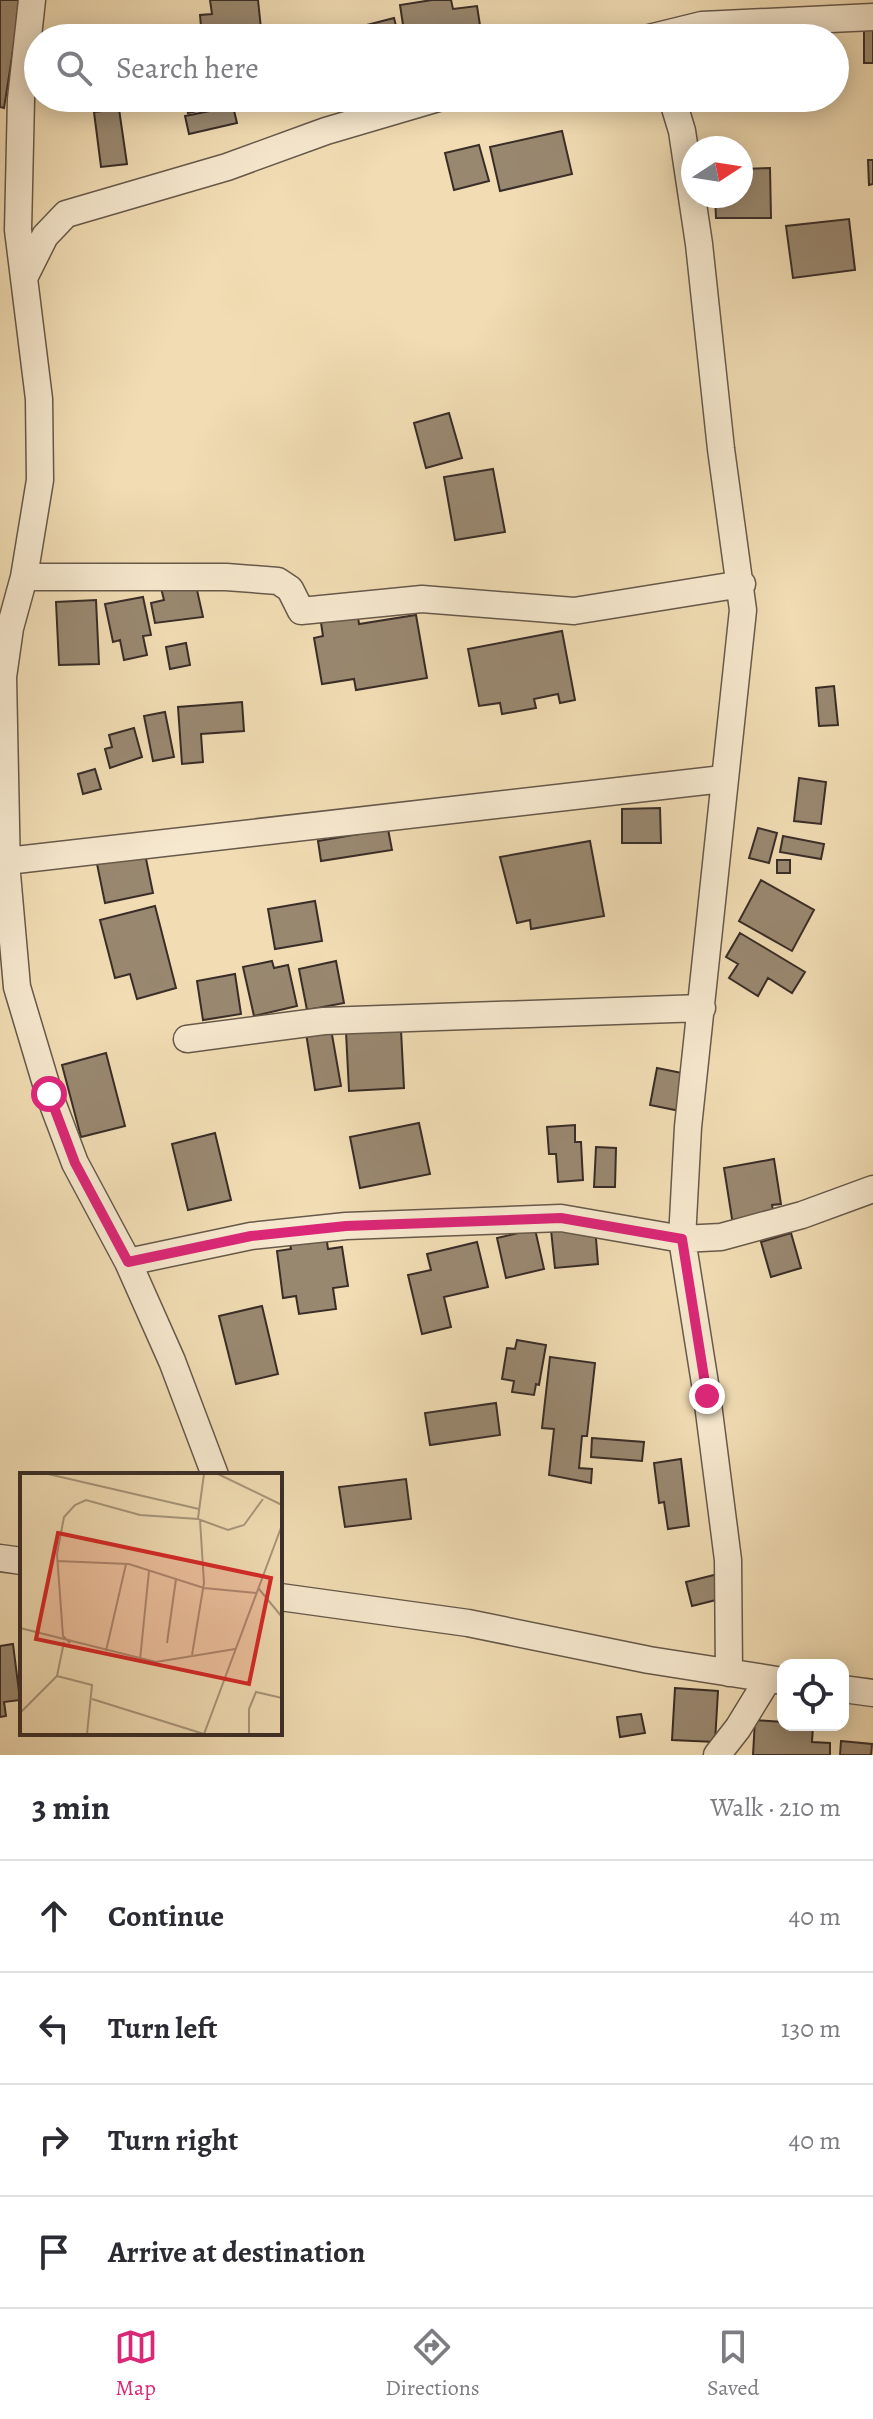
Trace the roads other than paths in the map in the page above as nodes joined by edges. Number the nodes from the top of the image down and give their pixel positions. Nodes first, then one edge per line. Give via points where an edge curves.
1 (32, 0) edge
2 (873, 17) edge
3 (29, 24) edge
4 (723, 24) edge
5 (24, 72) edge
6 (390, 112) edge
7 (676, 112) edge
8 (9, 232) edge
9 (24, 278) junction
10 (24, 577) junction
11 (742, 584) junction
12 (723, 779) junction
13 (7, 861) junction
14 (702, 1008) junction
15 (187, 1039) dead end
16 (873, 1189) edge
17 (682, 1239) junction
18 (128, 1262) junction
19 (214, 1473) edge
20 (0, 1558) edge
21 (20, 1561) edge
22 (282, 1597) edge
23 (729, 1673) junction
24 (776, 1680) edge
25 (849, 1690) edge
26 (873, 1693) edge
27 (717, 1755) edge

1 - 3 street
2 - 4 street
5 - 8 street
6 - 9 street via 66,214 45,236
7 - 11 street via 691,184
8 - 9 street
9 - 10 street via 40,440 40,480
10 - 11 street via 278,581 290,589 301,611 422,599 574,611
10 - 13 street via 3,677
11 - 12 street
12 - 13 street
12 - 14 street
13 - 18 street via 17,987 49,1094 75,1163
14 - 15 street via 324,1021
14 - 17 street
16 - 17 street via 755,1229
17 - 18 street via 561,1218 346,1226 251,1236
17 - 23 street via 728,1560
18 - 19 street
20 - 21 street
22 - 23 street via 468,1623
23 - 24 street
24 - 27 street
25 - 26 street

